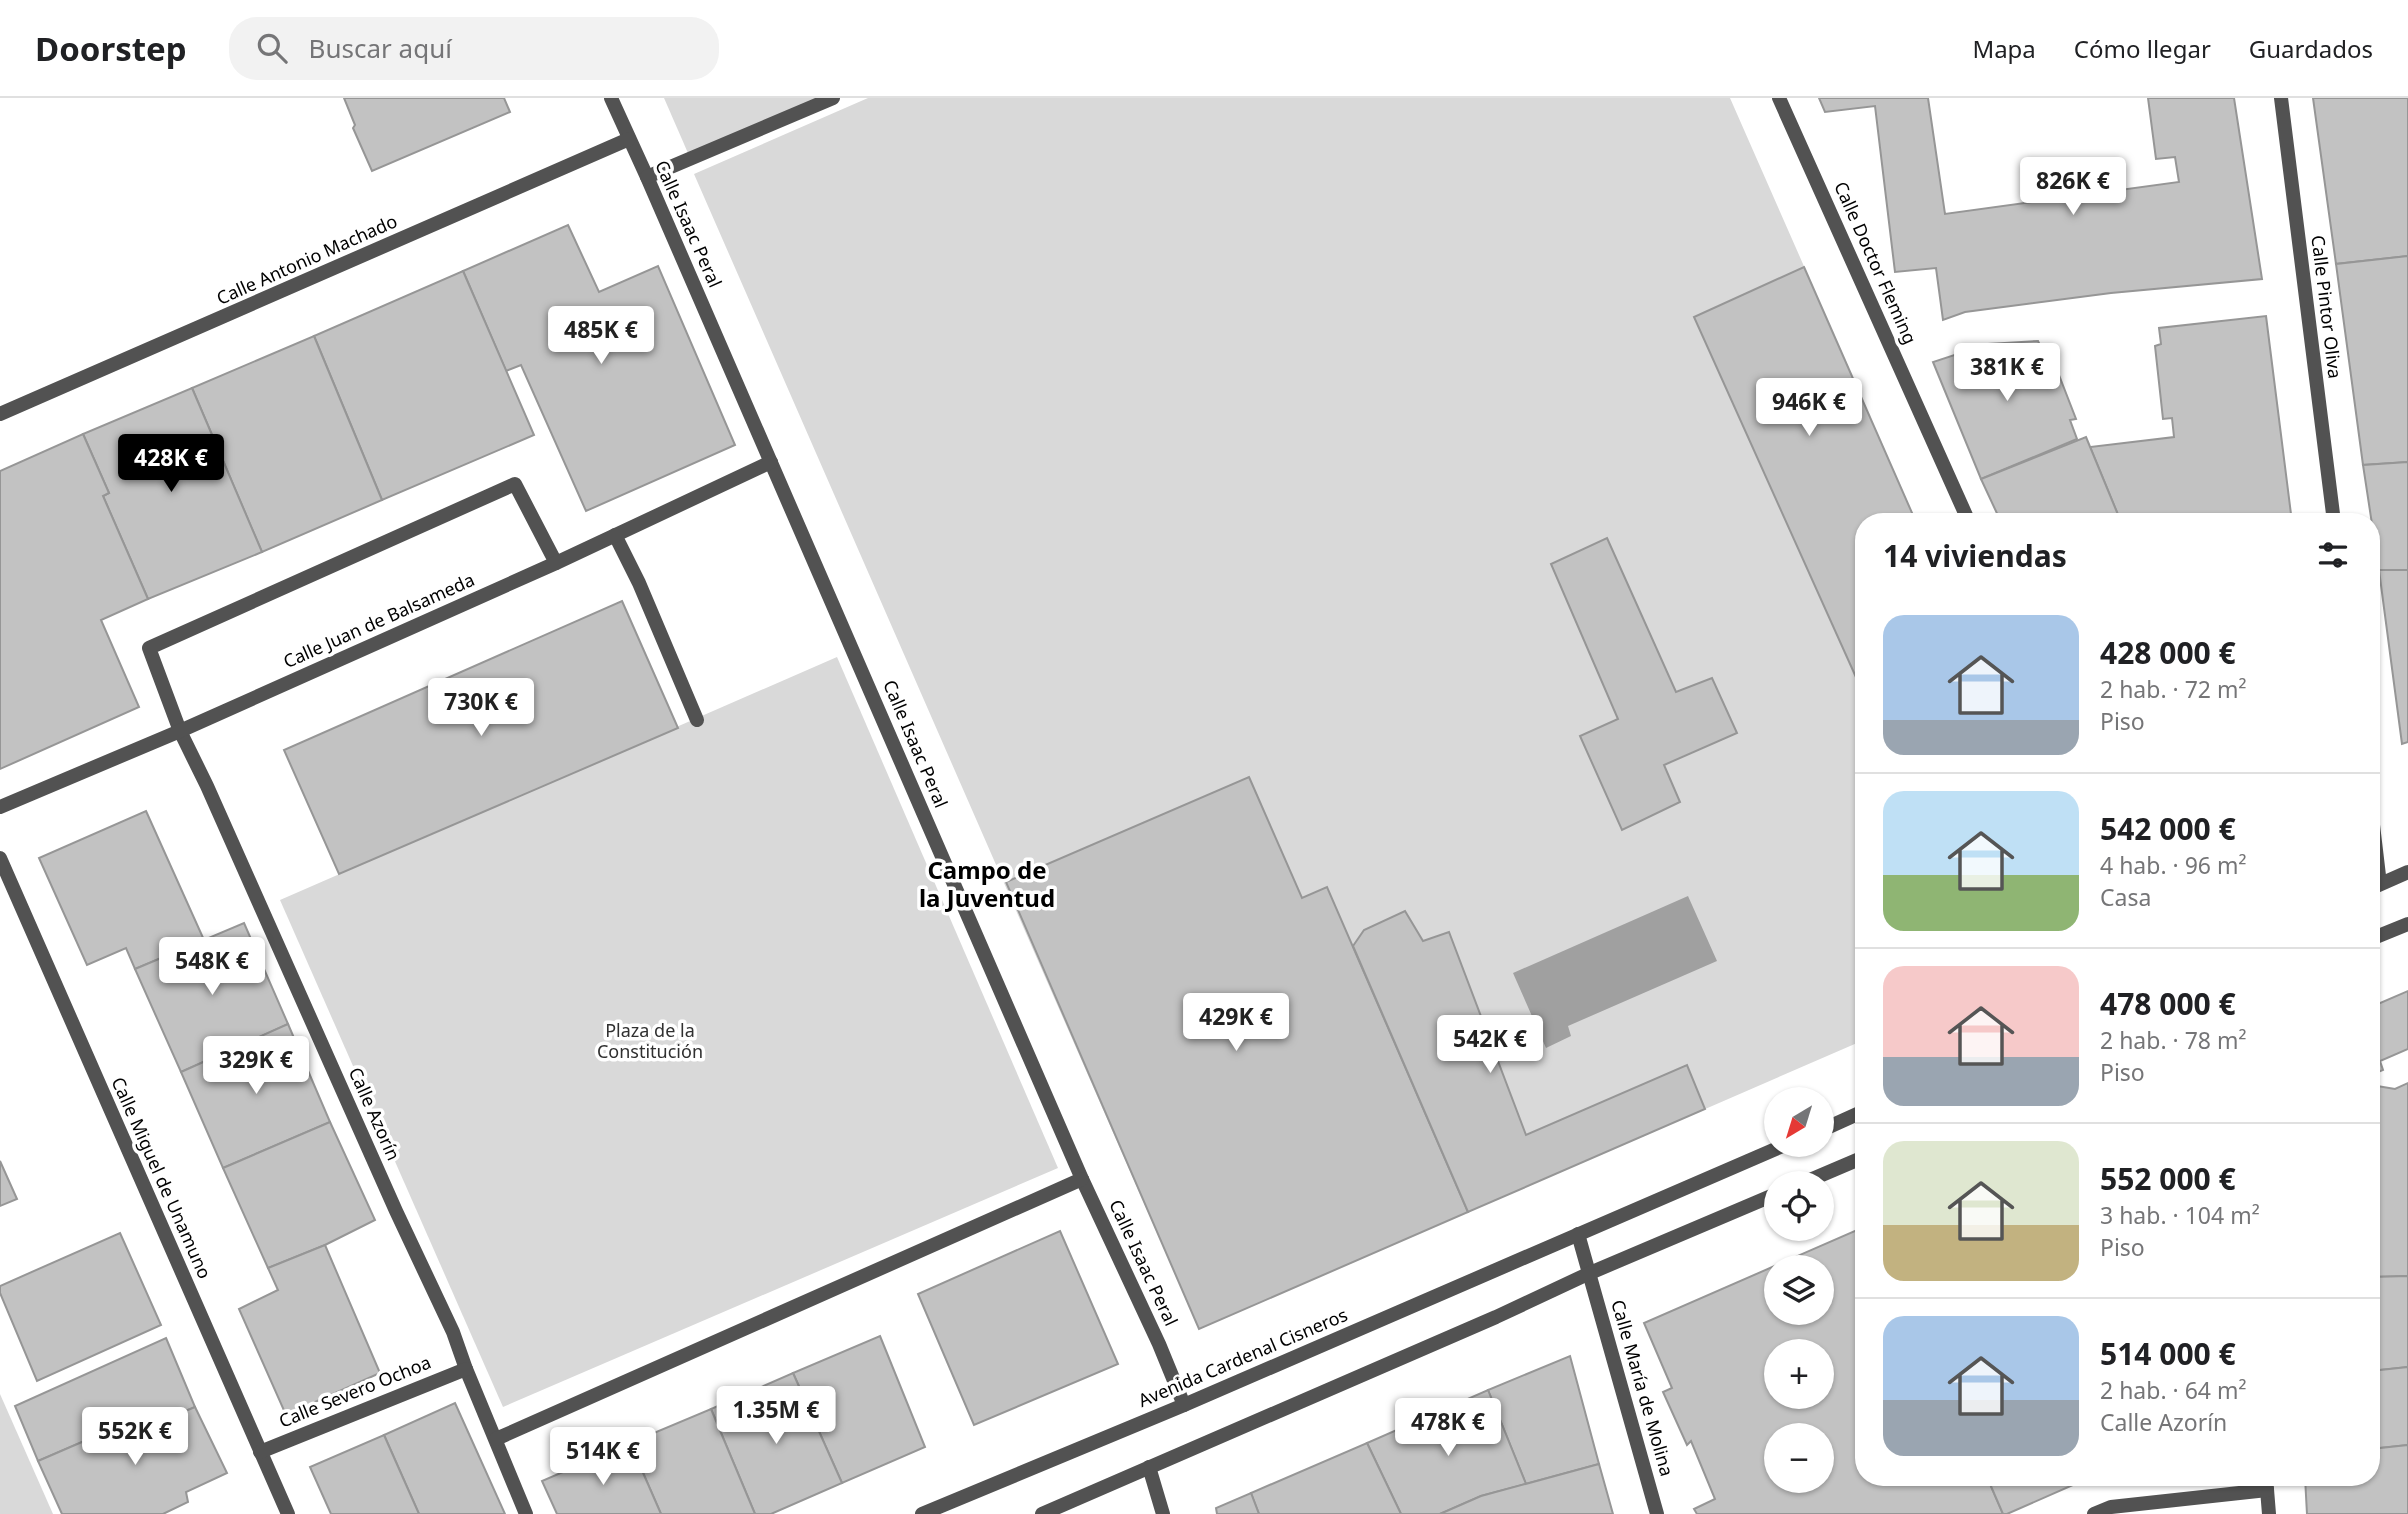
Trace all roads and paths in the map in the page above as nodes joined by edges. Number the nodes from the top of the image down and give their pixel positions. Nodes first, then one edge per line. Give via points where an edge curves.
1 (611, 98) edge
2 (833, 98) edge
3 (1779, 98) edge
4 (2281, 98) edge
5 (629, 139) junction
6 (647, 177) junction
7 (0, 414) edge
8 (771, 463) junction
9 (1965, 513) edge
10 (2333, 513) edge
11 (615, 535) junction
12 (556, 563) junction
13 (697, 720) dead end
14 (180, 732) junction
15 (0, 807) edge
16 (0, 858) edge
17 (2408, 872) edge
18 (2380, 884) edge
19 (2408, 924) edge
20 (2380, 935) edge
21 (1855, 1115) edge
22 (1834, 1125) edge
23 (1764, 1154) edge
24 (1855, 1161) edge
25 (1831, 1171) edge
26 (1082, 1179) junction
27 (1764, 1199) edge
28 (1578, 1234) junction
29 (1590, 1273) junction
30 (466, 1369) junction
31 (1184, 1405) junction
32 (496, 1439) junction
33 (260, 1452) junction
34 (1149, 1467) junction
35 (2253, 1486) edge
36 (2266, 1486) edge
37 (288, 1514) edge
38 (526, 1514) edge
39 (922, 1514) edge
40 (1042, 1514) edge
41 (1163, 1514) edge
42 (1657, 1514) edge
43 (2094, 1514) edge
44 (2269, 1514) edge

1 - 5 street, Calle Isaac Peral
2 - 6 street
3 - 9 street, Calle Doctor Fleming
4 - 10 street, Calle Pintor Oliva
5 - 6 street, Calle Isaac Peral
5 - 7 street, Calle Antonio Machado
6 - 8 street, Calle Isaac Peral
8 - 11 street, Calle Juan de Balsameda
8 - 26 street, Calle Isaac Peral
11 - 12 street, Calle Juan de Balsameda
11 - 13 street
12 - 14 street, Calle Juan de Balsameda
12 - 14 street, Calle Azorín via 515,484 149,648
14 - 15 street, Calle Juan de Balsameda
14 - 30 street, Calle Azorín
16 - 33 street, Calle Miguel de Unamuno
17 - 18 street
19 - 20 street
21 - 22 street
23 - 28 street, Avenida Cardenal Cisneros
24 - 25 street
26 - 31 street, Calle Isaac Peral
26 - 32 street
27 - 29 street
28 - 29 street
28 - 31 street, Avenida Cardenal Cisneros
29 - 34 street
29 - 42 street, Calle María de Molina
30 - 32 street, Calle Azorín
30 - 33 street, Calle Severo Ochoa
31 - 39 street, Avenida Cardenal Cisneros
32 - 38 street, Calle Azorín
33 - 37 street, Calle Miguel de Unamuno
34 - 40 street
34 - 41 street
35 - 43 street via 2111,1507
36 - 44 street

